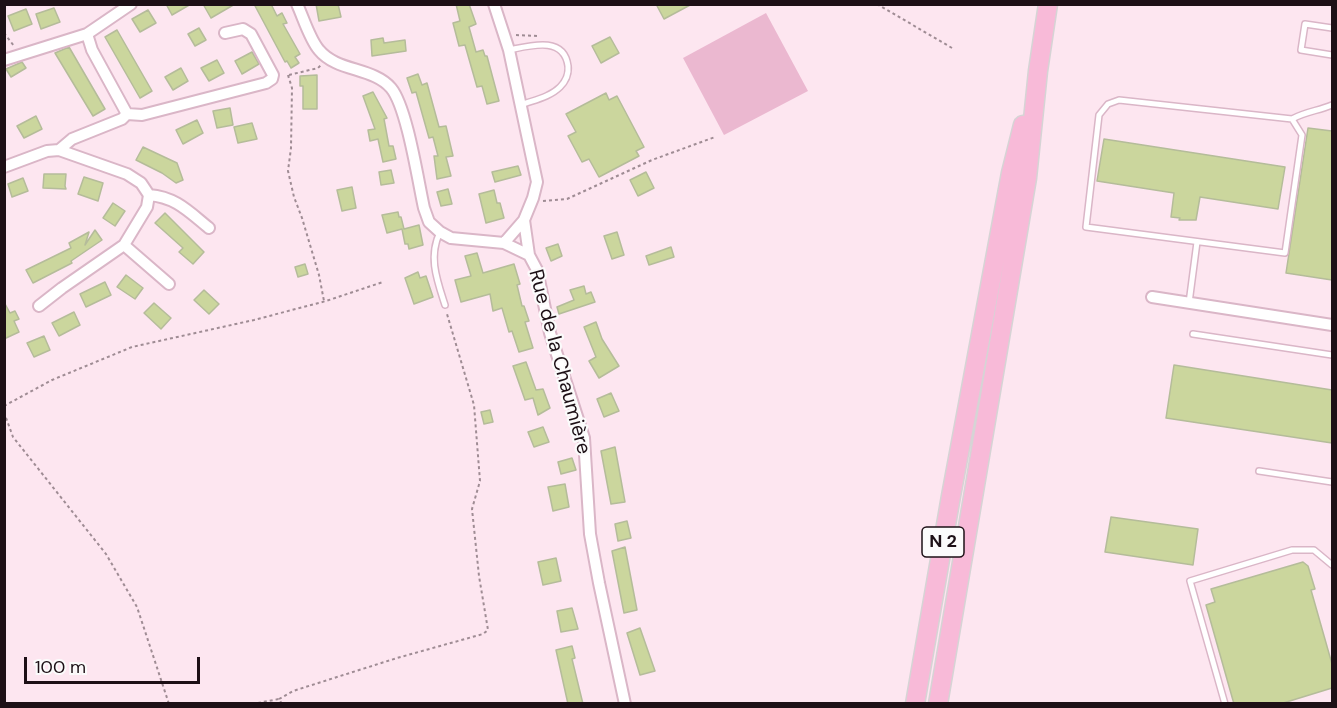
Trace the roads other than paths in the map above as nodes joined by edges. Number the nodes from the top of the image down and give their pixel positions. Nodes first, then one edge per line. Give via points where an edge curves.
1 (131, 4) edge
2 (297, 4) edge
3 (494, 4) edge
4 (1048, 4) edge
5 (1332, 28) edge
6 (225, 33) dead end
7 (87, 34) junction
8 (509, 50) junction
9 (1332, 55) edge
10 (4, 60) edge
11 (1038, 71) junction
12 (522, 105) junction
13 (1332, 105) edge
14 (127, 114) junction
15 (1292, 119) junction
16 (59, 150) junction
17 (4, 167) edge
18 (149, 195) junction
19 (524, 220) junction
20 (208, 228) dead end
21 (440, 232) junction
22 (1197, 242) junction
23 (504, 243) junction
24 (124, 245) junction
25 (529, 255) junction
26 (169, 284) dead end
27 (1152, 297) dead end
28 (1189, 303) junction
29 (445, 305) road end
30 (39, 306) dead end
31 (1332, 325) edge
32 (1193, 334) dead end
33 (1332, 355) edge
34 (1259, 471) dead end
35 (1332, 482) edge
36 (1332, 565) edge
37 (625, 704) edge
38 (915, 704) edge
39 (938, 704) edge
40 (1225, 704) edge

1 - 7 street
2 - 21 street via 318,50 328,59 383,80 398,97 424,208 429,222
3 - 8 street
4 - 11 highway, N 2
5 - 9 lane via 1305,24 1301,50
6 - 14 street via 243,29 251,34 272,80 142,115
7 - 10 street
7 - 14 street
8 - 12 street
8 - 12 lane via 550,45 560,50 567,61 566,80 558,89
11 - 38 highway, N 2 via 1011,173
11 - 39 highway, N 2 via 1027,178
12 - 19 street via 537,182
13 - 15 lane
14 - 16 street via 72,139
15 - 22 lane via 1302,135 1285,253
15 - 22 lane via 1119,100 1108,104 1099,115 1086,227
16 - 17 street
16 - 18 street via 127,174 141,183
18 - 20 street via 177,202
18 - 24 street via 147,207
19 - 23 street
19 - 25 street
21 - 23 street, Rue de la Chaumière via 452,238
21 - 29 lane via 433,257
22 - 28 lane
23 - 25 street, Rue de la Chaumière
24 - 26 street
24 - 30 street
25 - 37 street, Rue de la Chaumière via 537,270 550,333 584,438 590,534
27 - 28 street
28 - 31 street
32 - 33 lane
34 - 35 lane
36 - 40 lane via 1314,550 1292,550 1190,580

